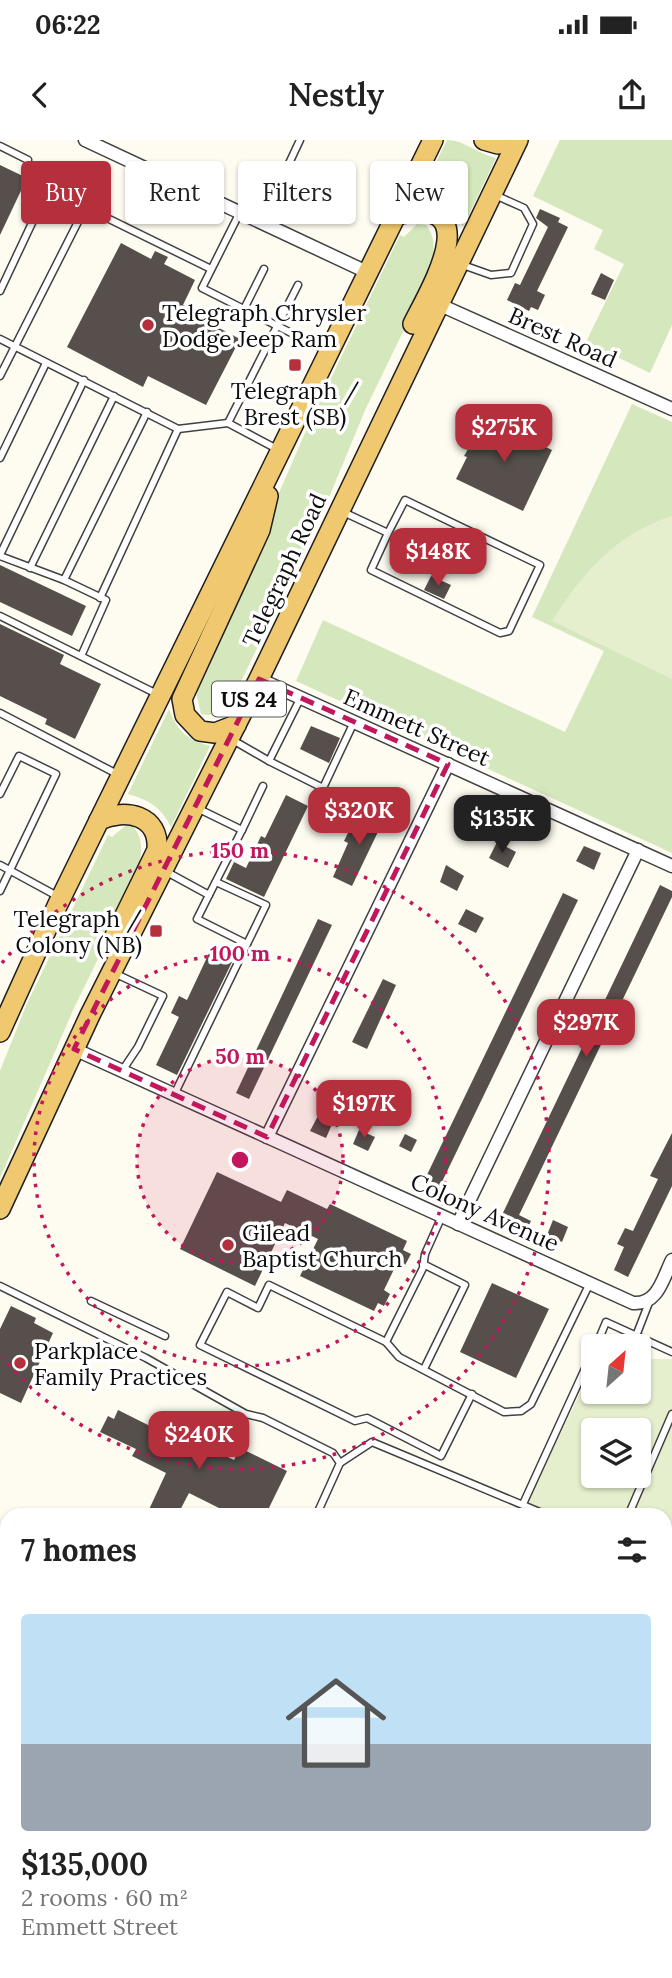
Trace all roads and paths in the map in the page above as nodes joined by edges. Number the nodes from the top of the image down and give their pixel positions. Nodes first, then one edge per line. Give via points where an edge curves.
1 (85, 140) edge
2 (300, 140) edge
3 (433, 140) edge
4 (484, 140) edge
5 (515, 140) edge
6 (0, 146) edge
7 (28, 160) dead end
8 (290, 161) edge
9 (423, 161) edge
10 (492, 194) junction
11 (238, 211) edge
12 (238, 216) edge
13 (111, 221) edge
14 (31, 224) edge
15 (77, 224) edge
16 (263, 224) edge
17 (393, 224) edge
18 (444, 224) edge
19 (458, 264) junction
20 (211, 269) junction
21 (264, 270) dead end
22 (369, 273) junction
23 (298, 285) dead end
24 (0, 290) edge
25 (438, 304) junction
26 (244, 309) junction
27 (278, 326) junction
28 (0, 339) edge
29 (14, 346) junction
30 (330, 353) junction
31 (46, 363) junction
32 (0, 376) edge
33 (84, 380) junction
34 (114, 396) junction
35 (672, 409) edge
36 (147, 412) junction
37 (228, 423) junction
38 (178, 429) junction
39 (0, 458) edge
40 (278, 458) junction
41 (358, 471) junction
42 (340, 510) junction
43 (388, 533) junction
44 (0, 556) edge
45 (30, 568) junction
46 (64, 580) junction
47 (100, 597) junction
48 (0, 615) edge
49 (82, 654) junction
50 (259, 679) junction
51 (161, 696) junction
52 (300, 698) junction
53 (0, 713) edge
54 (354, 722) junction
55 (233, 732) junction
56 (269, 761) junction
57 (448, 764) junction
58 (121, 776) junction
59 (263, 786) dead end
60 (0, 794) edge
61 (195, 807) junction
62 (99, 820) junction
63 (242, 830) junction
64 (638, 850) junction
65 (0, 865) edge
66 (672, 866) edge
67 (163, 870) junction
68 (10, 871) junction
69 (216, 882) junction
70 (0, 891) edge
71 (209, 895) junction
72 (61, 898) junction
73 (247, 944) junction
74 (112, 972) junction
75 (0, 1032) edge
76 (74, 1049) junction
77 (64, 1069) junction
78 (122, 1071) junction
79 (174, 1095) junction
80 (267, 1137) junction
81 (0, 1209) edge
82 (442, 1216) junction
83 (458, 1224) junction
84 (672, 1260) edge
85 (424, 1264) junction
86 (590, 1283) junction
87 (0, 1286) edge
88 (650, 1300) junction
89 (91, 1301) dead end
90 (601, 1334) edge
91 (632, 1334) edge
92 (637, 1334) edge
93 (165, 1336) dead end
94 (386, 1342) junction
95 (651, 1343) edge
96 (672, 1352) edge
97 (424, 1369) junction
98 (581, 1377) edge
99 (472, 1394) junction
100 (672, 1415) edge
101 (340, 1463) junction
102 (523, 1504) junction
103 (320, 1508) edge
104 (532, 1508) edge
105 (631, 1508) edge

1 - 11 street
2 - 8 lane
3 - 9 main road
4 - 5 main road via 498,144
5 - 10 main road, Telegraph Road / US 24
6 - 7 lane
10 - 19 main road, Telegraph Road / US 24
10 - 19 lane via 524,208 533,224 511,273 491,275
12 - 20 lane
13 - 20 lane
14 - 24 lane
15 - 29 lane
16 - 22 street
17 - 22 main road
18 - 41 main road via 449,246 372,407
19 - 25 main road, Telegraph Road / US 24
20 - 26 lane via 202,288
21 - 26 lane
22 - 30 main road
23 - 27 lane
25 - 35 street, Brest Road
25 - 41 main road, Telegraph Road / US 24
26 - 27 lane
27 - 30 lane
27 - 37 lane
28 - 29 lane
29 - 31 lane
29 - 32 lane
30 - 40 main road
31 - 33 lane
31 - 39 lane
33 - 34 lane
33 - 44 lane
34 - 36 lane
34 - 45 lane
36 - 38 lane
36 - 46 lane
37 - 38 lane
37 - 40 lane
38 - 47 lane
40 - 51 main road
40 - 55 main road via 260,530 182,699 185,715 200,731
41 - 42 main road, Telegraph Road / US 24
42 - 43 lane
42 - 50 main road, Telegraph Road / US 24
43 - 43 lane via 405,500 540,565 509,631 500,633 371,570
44 - 45 lane
45 - 46 lane
46 - 47 lane
47 - 49 lane via 106,600
48 - 49 lane
49 - 51 lane
50 - 52 street, Emmett Street
50 - 55 main road, Telegraph Road / US 24
51 - 58 main road
52 - 54 street, Emmett Street
52 - 56 lane
53 - 58 lane
54 - 56 lane via 323,788
54 - 57 street, Emmett Street
55 - 56 lane
55 - 61 main road, Telegraph Road / US 24
57 - 64 street, Emmett Street
57 - 80 street
58 - 62 main road
59 - 63 lane
60 - 68 lane via 19,756 56,774
61 - 63 lane
61 - 67 main road, Telegraph Road / US 24
62 - 72 main road
62 - 77 main road via 123,814 142,818 158,837 157,850 78,1011
63 - 69 lane
64 - 66 street, Emmett Street
64 - 83 street
65 - 68 lane
67 - 71 lane
67 - 74 main road, Telegraph Road / US 24
68 - 70 lane
68 - 72 lane
69 - 71 lane
69 - 73 lane via 266,905
71 - 73 lane via 197,919
72 - 75 main road
73 - 79 lane
74 - 76 main road, Telegraph Road / US 24
74 - 78 lane via 163,996
76 - 77 main road, Telegraph Road / US 24
76 - 78 street, Colony Avenue
77 - 81 main road, Telegraph Road / US 24
78 - 79 street, Colony Avenue
79 - 80 street, Colony Avenue
80 - 82 street, Colony Avenue
82 - 83 street, Colony Avenue
82 - 85 lane
83 - 86 street, Colony Avenue
84 - 88 street
85 - 94 lane
85 - 97 lane via 465,1285
86 - 88 street, Colony Avenue via 634,1303
86 - 99 lane via 531,1404 504,1412
87 - 101 lane via 146,1358 246,1414 333,1453
88 - 92 lane
89 - 93 lane
90 - 91 lane via 606,1322
94 - 97 lane via 399,1357
94 - 99 lane via 269,1285 258,1308 227,1292 200,1345 355,1421 367,1418 441,1456
95 - 96 lane
97 - 99 lane
98 - 102 lane
100 - 105 lane
101 - 102 lane via 372,1442
101 - 103 lane
102 - 104 lane

